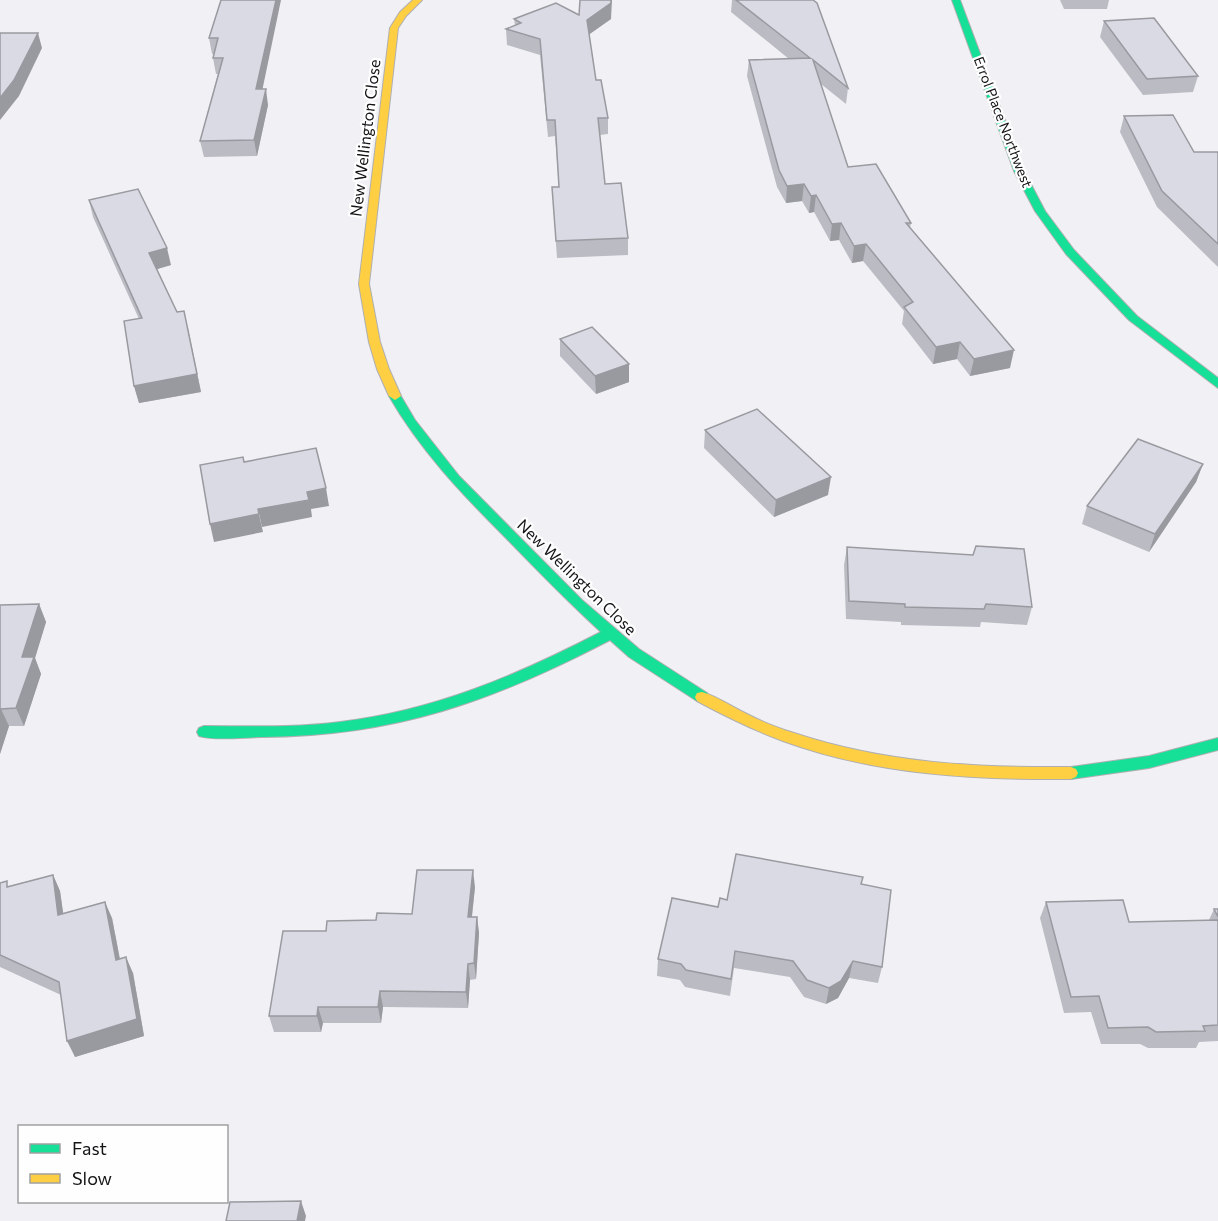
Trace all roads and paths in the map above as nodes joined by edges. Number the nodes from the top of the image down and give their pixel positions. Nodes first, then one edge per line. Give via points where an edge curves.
1 (418, 0) edge
2 (956, 0) edge
3 (1218, 384) edge
4 (609, 634) junction
5 (204, 732) dead end
6 (1218, 744) edge

1 - 4 street, New Wellington Close via 394,28 364,284 381,369 418,436 452,478
2 - 3 street, Errol Place Northwest via 1019,171 1040,210 1070,252 1133,318
4 - 5 street via 547,669 477,698 402,719 339,728
4 - 6 street, New Wellington Close via 714,703 774,730 843,752 917,768 983,775 1058,775 1122,769

